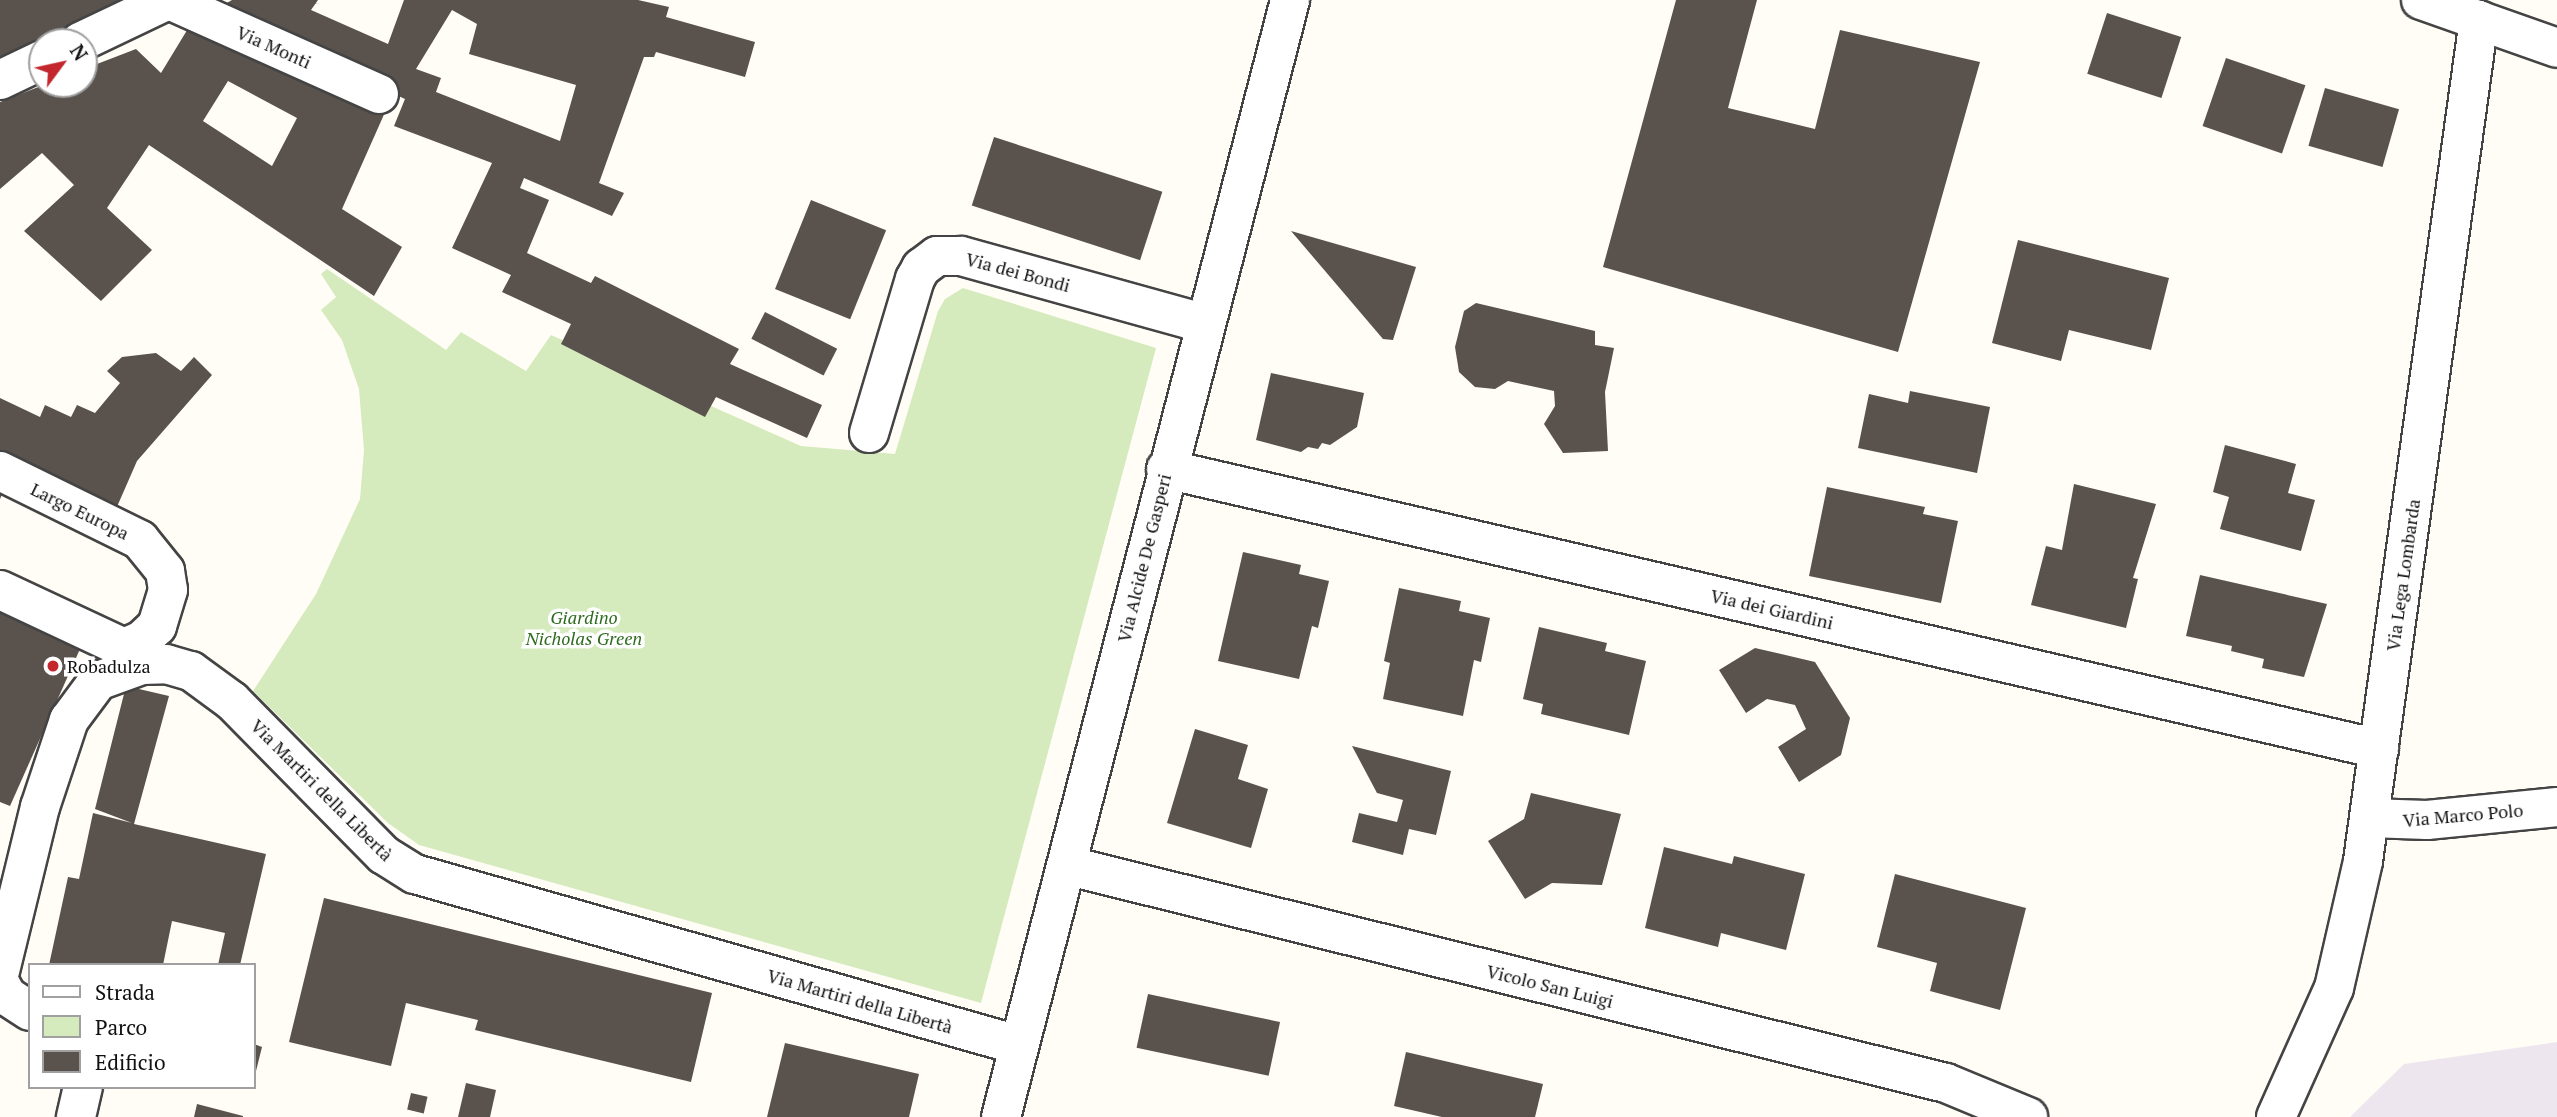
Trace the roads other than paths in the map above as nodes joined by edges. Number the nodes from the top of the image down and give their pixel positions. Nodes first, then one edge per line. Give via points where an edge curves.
1 (169, 0) edge
2 (1290, 0) edge
3 (2421, 0) edge
4 (2479, 20) junction
5 (98, 34) edge
6 (2557, 48) edge
7 (28, 67) edge
8 (0, 80) edge
9 (379, 94) dead end
10 (1203, 323) junction
11 (869, 433) dead end
12 (1166, 469) junction
13 (0, 471) edge
14 (0, 590) edge
15 (2379, 748) junction
16 (2557, 807) edge
17 (2369, 818) junction
18 (1069, 866) junction
19 (0, 971) edge
20 (0, 983) edge
21 (28, 1010) edge
22 (1018, 1045) junction
23 (83, 1089) edge
24 (76, 1117) edge
25 (1001, 1117) edge
26 (2028, 1117) edge
27 (2276, 1117) edge

1 - 5 street
1 - 9 street, Via Monti
2 - 10 street, Via Alcide De Gasperi
3 - 4 street
4 - 6 street
4 - 15 street, Via Lega Lombarda
7 - 8 street
10 - 11 street, Via dei Bondi via 961,256 937,257 921,268 915,279
10 - 12 street, Via Alcide De Gasperi
12 - 15 street, Via dei Giardini
12 - 18 street, Via Alcide De Gasperi
13 - 14 street, Largo Europa via 140,540 165,571 169,590 158,626 124,648
15 - 17 street, Via Lega Lombarda
16 - 17 street, Via Marco Polo via 2427,820
17 - 27 street, Via Lega Lombarda via 2333,988
18 - 22 street, Via Alcide De Gasperi
18 - 26 street, Vicolo San Luigi via 1946,1083
19 - 22 street, Via Martiri della Libertà via 40,807 69,720 98,681 142,665 166,664 191,671 232,701 384,855 415,874
20 - 21 street via 7,996
22 - 25 street, Via Alcide De Gasperi
23 - 24 street

